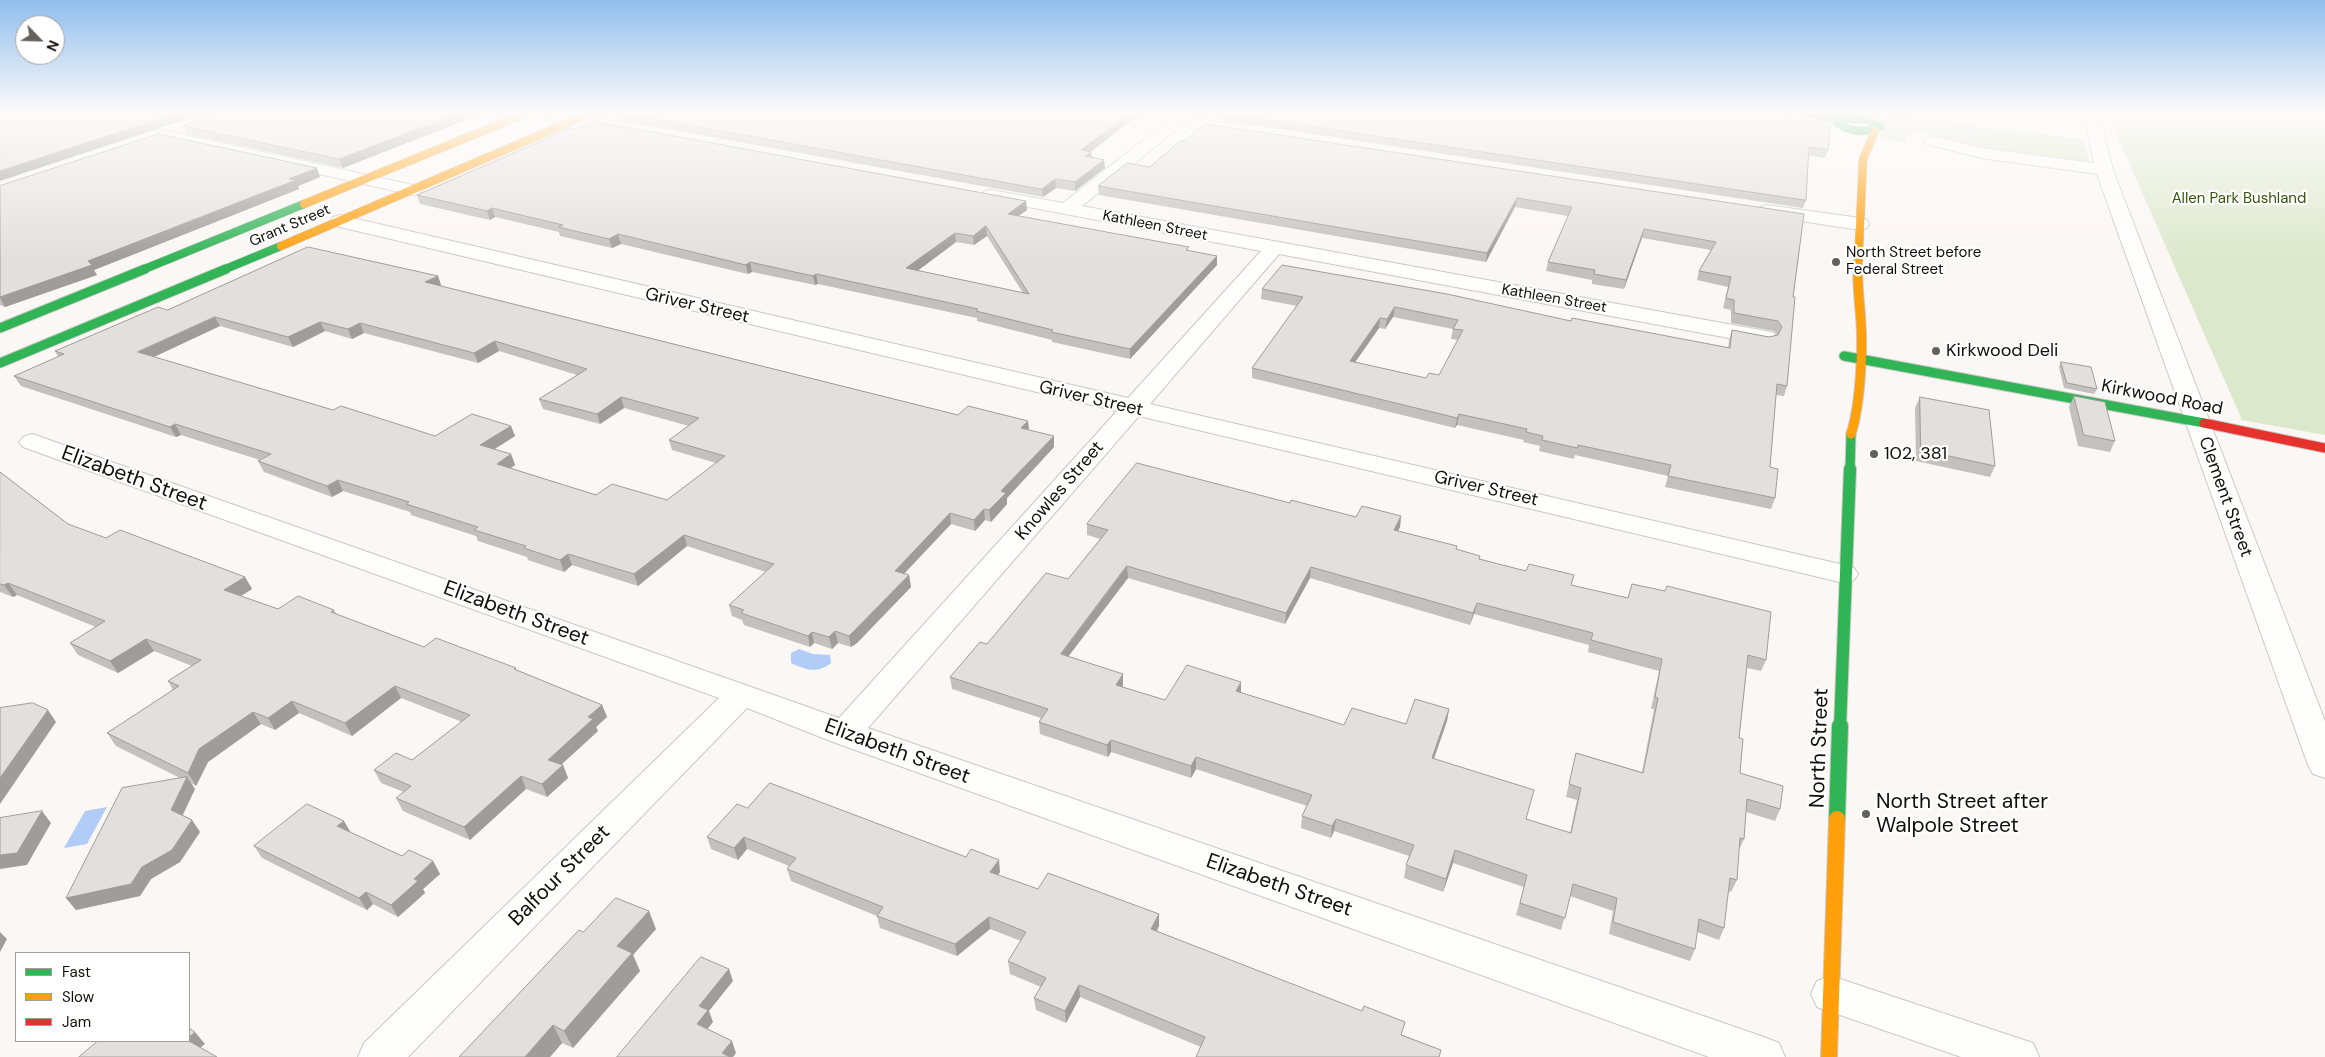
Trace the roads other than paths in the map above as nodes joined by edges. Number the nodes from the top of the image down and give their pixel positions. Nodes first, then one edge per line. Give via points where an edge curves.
1 (286, 162) edge
2 (405, 162) edge
3 (477, 162) edge
4 (1125, 162) edge
5 (1863, 162) edge
6 (2048, 162) edge
7 (2102, 162) edge
8 (2104, 170) junction
9 (366, 178) junction
10 (413, 190) junction
11 (969, 191) edge
12 (1750, 208) edge
13 (1066, 209) junction
14 (340, 221) junction
15 (1860, 224) junction
16 (1274, 248) junction
17 (1857, 294) junction
18 (1850, 311) dead end
19 (0, 328) edge
20 (1766, 338) edge
21 (1845, 341) dead end
22 (0, 363) edge
23 (1859, 364) junction
24 (1132, 408) junction
25 (1842, 412) dead end
26 (2200, 428) junction
27 (1849, 440) junction
28 (32, 442) dead end
29 (2325, 448) edge
30 (2325, 454) edge
31 (1844, 574) junction
32 (742, 694) junction
33 (845, 733) junction
34 (2325, 765) edge
35 (1831, 994) junction
36 (379, 1057) edge
37 (1764, 1057) edge
38 (1829, 1057) edge
39 (2018, 1057) edge

1 - 9 street
2 - 9 street, Grant Street
3 - 10 street, Grant Street
4 - 13 street
5 - 15 street, North Street
6 - 8 street
7 - 8 street, Clement Street
8 - 26 street, Clement Street
9 - 10 street
9 - 19 street, Grant Street
10 - 14 street, Grant Street
11 - 13 street, Kathleen Street
12 - 15 street
13 - 16 street, Kathleen Street
14 - 22 street, Grant Street
14 - 24 street, Griver Street
15 - 17 street, North Street
16 - 20 street, Kathleen Street
16 - 24 street, Knowles Street
17 - 18 street, North Street
17 - 23 street, North Street via 1861,323
21 - 23 street, Kirkwood Road via 1844,361
23 - 26 street, Kirkwood Road
23 - 27 street, North Street via 1857,415
24 - 31 street, Griver Street
24 - 33 street, Knowles Street
25 - 27 street, North Street
26 - 29 street, Kirkwood Road
26 - 30 street, Kirkwood Road
26 - 34 street, Clement Street
27 - 31 street, North Street
28 - 32 street, Elizabeth Street
31 - 35 street, North Street
32 - 33 street, Elizabeth Street
32 - 36 street, Balfour Street
33 - 37 street, Elizabeth Street
35 - 38 street, North Street
35 - 39 street

